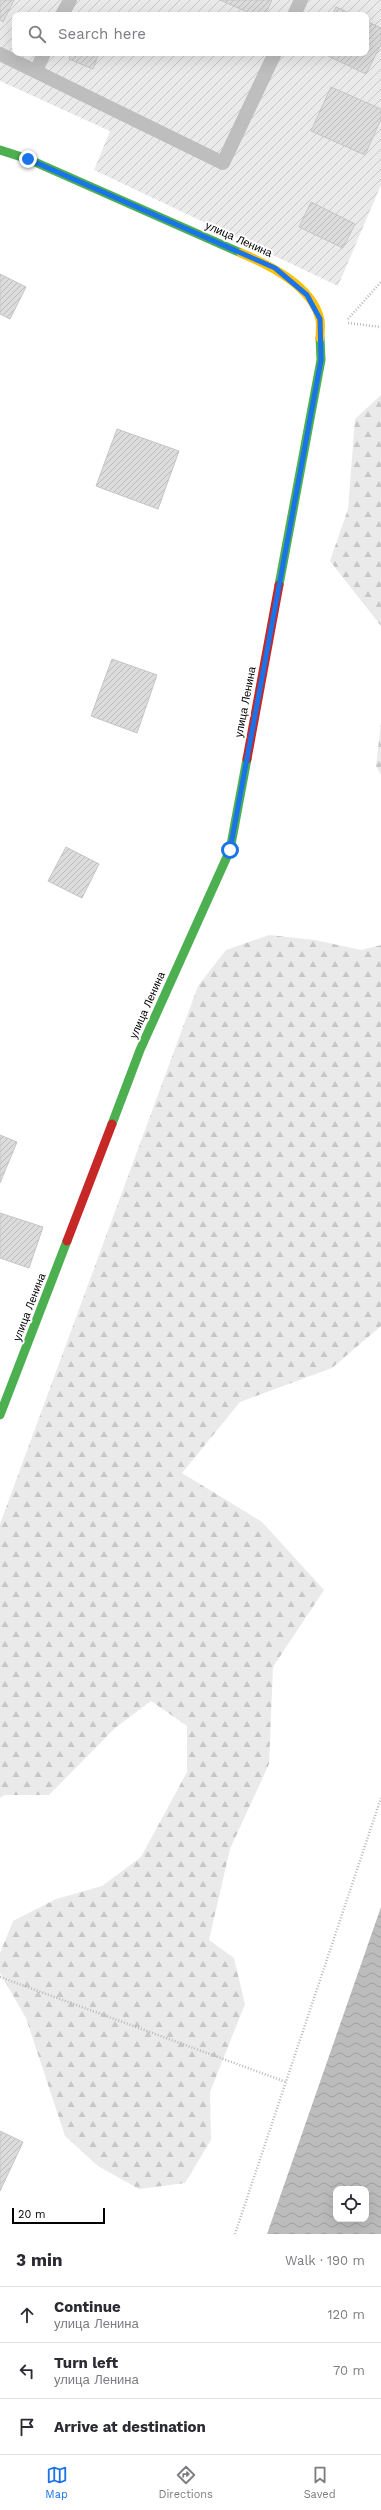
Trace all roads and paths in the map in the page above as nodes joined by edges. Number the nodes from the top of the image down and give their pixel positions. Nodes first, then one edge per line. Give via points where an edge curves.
1 (70, 0) edge
2 (301, 0) edge
3 (64, 12) edge
4 (295, 12) edge
5 (0, 54) edge
6 (43, 56) edge
7 (274, 56) edge
8 (36, 71) junction
9 (0, 150) edge
10 (381, 282) edge
11 (381, 328) edge
12 (0, 1415) edge
13 (381, 1798) edge
14 (0, 1977) edge
15 (286, 2082) junction
16 (235, 2234) edge

1 - 3 lane
2 - 4 lane
5 - 8 lane
6 - 8 lane
7 - 8 lane via 223,163
9 - 12 street, улица Ленина via 28,159 275,268 307,295 320,319 321,360 230,850 140,1050
10 - 11 path via 345,323
13 - 15 path
14 - 15 path
15 - 16 path

